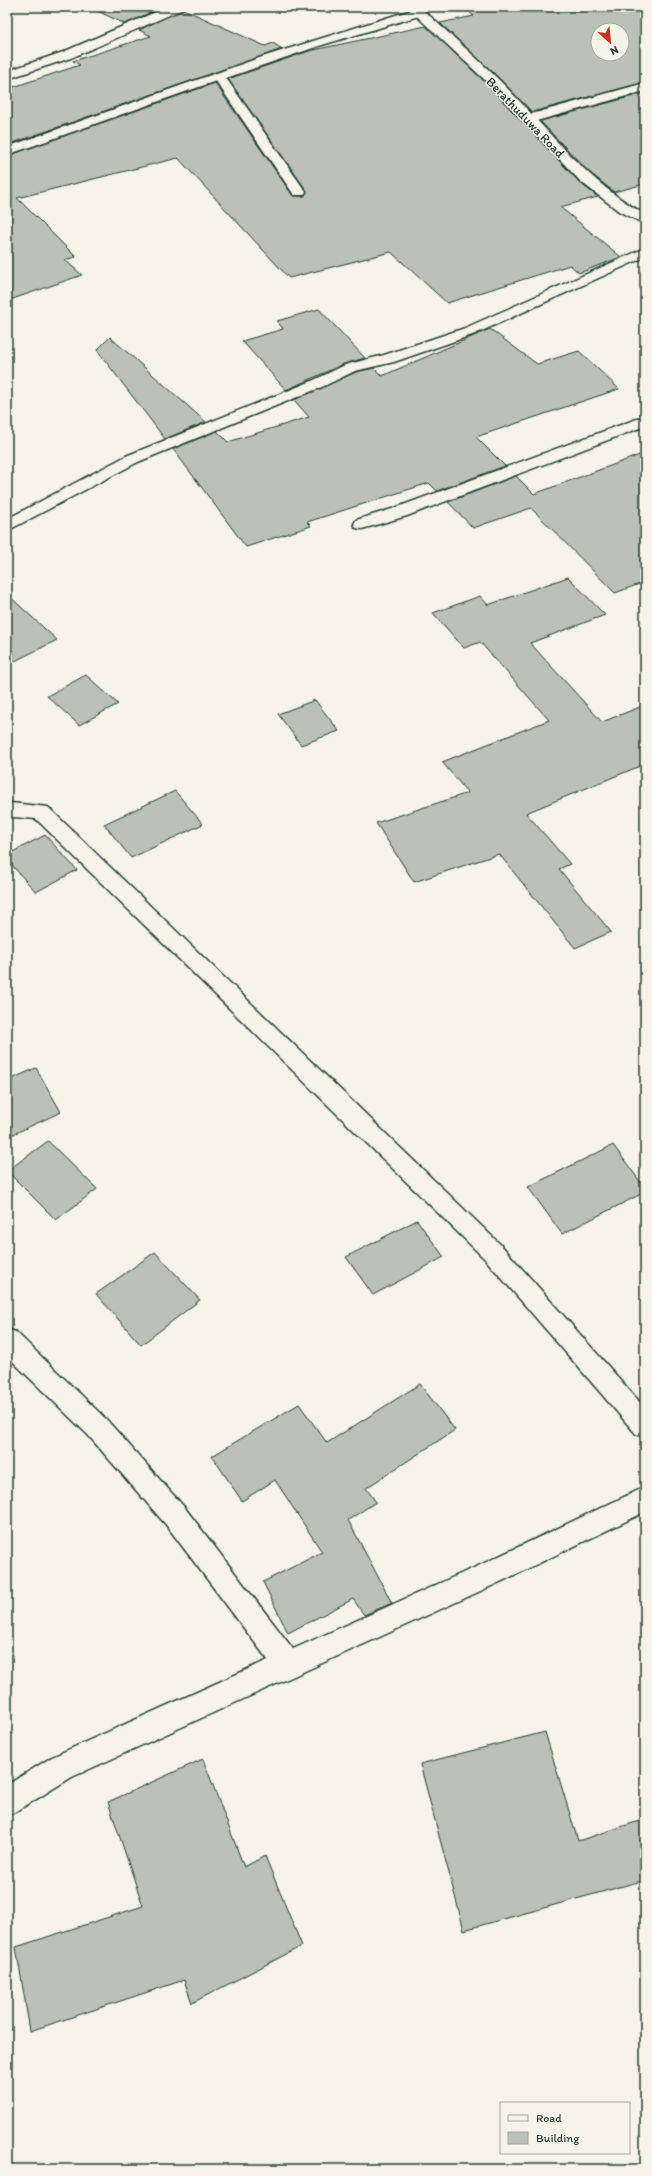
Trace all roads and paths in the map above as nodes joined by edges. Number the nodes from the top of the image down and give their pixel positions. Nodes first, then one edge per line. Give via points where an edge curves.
1 (177, 7) edge
2 (416, 10) edge
3 (7, 75) edge
4 (219, 76) junction
5 (645, 87) edge
6 (529, 119) junction
7 (7, 151) edge
8 (299, 192) dead end
9 (645, 220) edge
10 (645, 252) edge
11 (645, 421) edge
12 (362, 524) dead end
13 (7, 526) edge
14 (7, 812) edge
15 (7, 1340) edge
16 (645, 1426) edge
17 (645, 1499) edge
18 (288, 1664) junction
19 (7, 1801) edge

1 - 3 street via 67,55
2 - 4 street
2 - 6 street, Berathuduwa Road via 500,88
4 - 7 street
4 - 8 street
5 - 6 street
6 - 9 street, Berathuduwa Road via 584,177 613,200
10 - 13 street via 470,331 389,359 350,368 317,384 132,459
11 - 12 street via 401,512
14 - 16 street via 42,812 494,1253
15 - 18 street via 97,1427 176,1517
17 - 18 street via 487,1575
18 - 19 street via 62,1767

